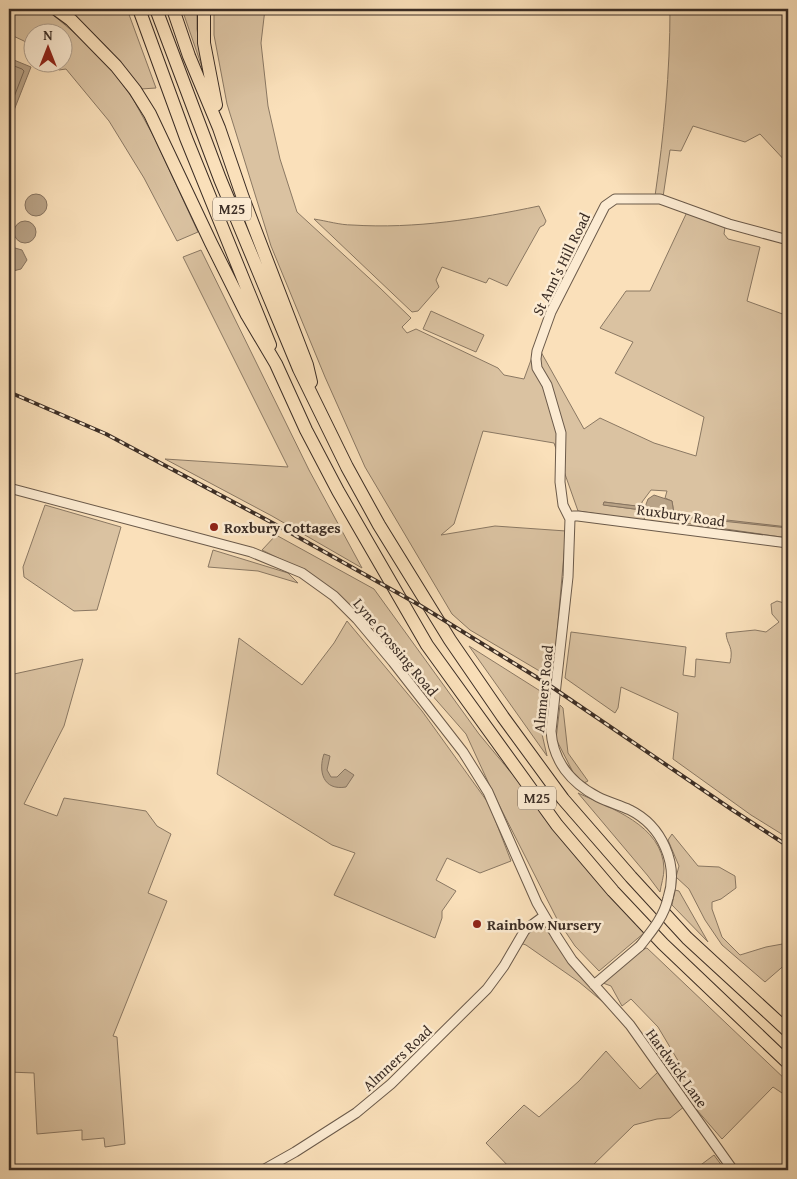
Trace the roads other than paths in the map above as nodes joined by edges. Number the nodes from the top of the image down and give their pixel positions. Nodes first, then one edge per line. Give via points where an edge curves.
1 (56, 9) edge
2 (139, 9) edge
3 (156, 9) edge
4 (173, 9) edge
5 (204, 9) edge
6 (220, 128) junction
7 (788, 240) edge
8 (276, 364) junction
9 (318, 406) junction
10 (9, 488) edge
11 (570, 519) junction
12 (788, 543) edge
13 (544, 916) junction
14 (594, 986) junction
15 (788, 1031) edge
16 (788, 1063) edge
17 (264, 1170) edge
18 (733, 1170) edge

1 - 8 highway via 116,66 150,114 247,315
2 - 8 highway, M25 via 186,138 268,337
3 - 9 highway, M25 via 220,178 299,369
4 - 6 highway
5 - 6 highway via 204,43
6 - 9 highway via 243,198 307,365
7 - 11 street, St Ann's Hill Road via 660,200 615,199 605,206 551,312 537,351 537,368 547,385 561,433 560,482 563,505
8 - 16 highway, M25 via 338,491 426,645 530,789 557,825 644,924
9 - 15 highway, M25 via 379,525 450,640 563,798 687,938
10 - 13 street, Lyne Crossing Road via 251,552 302,573 334,596 358,619 463,752 497,811
11 - 12 street, Ruxbury Road via 578,516
11 - 14 street, Almners Road, bridge via 568,578 550,731 552,744 566,772 580,786 631,811 649,825 663,843 671,867 666,907 658,922 640,946
13 - 14 street, Lyne Crossing Road via 572,960
13 - 17 street, Almners Road via 525,930 484,992 391,1084 356,1113
14 - 18 street, Hardwick Lane via 630,1025

